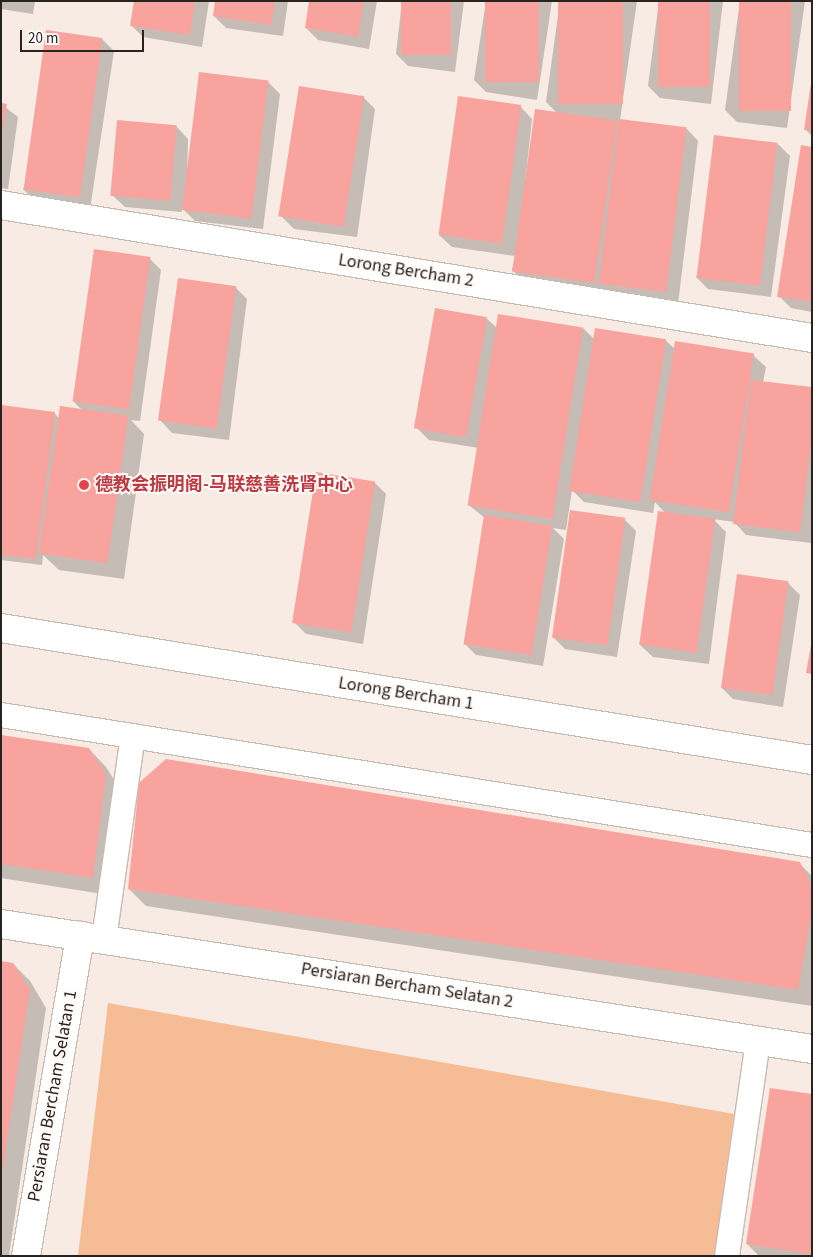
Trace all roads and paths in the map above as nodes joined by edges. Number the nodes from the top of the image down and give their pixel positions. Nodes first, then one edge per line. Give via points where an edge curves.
1 (1, 205) edge
2 (812, 338) edge
3 (1, 628) edge
4 (1, 715) edge
5 (132, 736) junction
6 (812, 760) edge
7 (812, 845) edge
8 (1, 924) edge
9 (92, 938) junction
10 (758, 1040) junction
11 (811, 1047) edge
12 (26, 1256) edge
13 (727, 1256) edge

1 - 2 street, Lorong Bercham 2
3 - 6 street, Lorong Bercham 1
4 - 5 lane
5 - 7 lane
5 - 9 lane
8 - 9 street, Persiaran Bercham Selatan 2
9 - 10 street, Persiaran Bercham Selatan 2
9 - 12 street, Persiaran Bercham Selatan 1
10 - 11 street, Persiaran Bercham Selatan 2
10 - 13 lane

